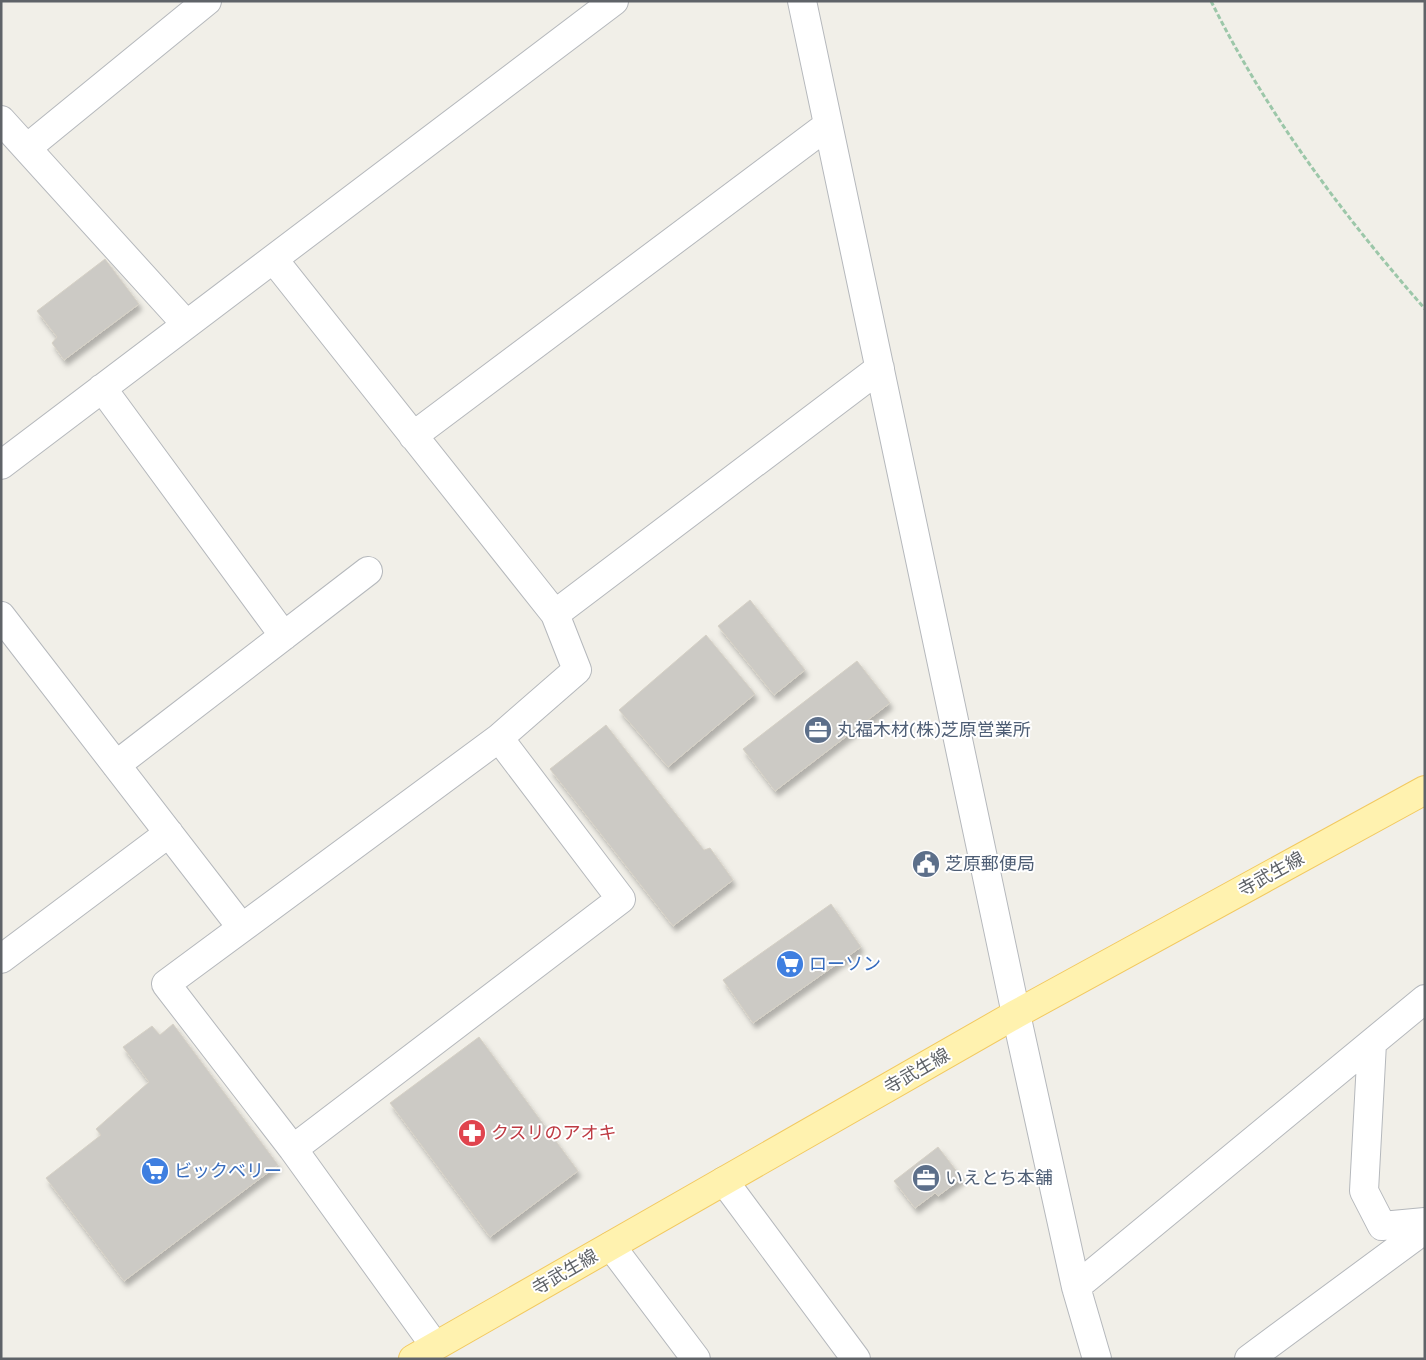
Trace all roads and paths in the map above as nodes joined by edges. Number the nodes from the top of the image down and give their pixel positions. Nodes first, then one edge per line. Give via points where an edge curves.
1 (207, 1) edge
2 (614, 1) edge
3 (802, 1) edge
4 (1211, 1) edge
5 (1, 120) edge
6 (828, 124) junction
7 (27, 148) junction
8 (274, 260) junction
9 (1425, 309) edge
10 (186, 324) junction
11 (880, 368) junction
12 (102, 388) junction
13 (413, 436) junction
14 (1, 465) edge
15 (368, 571) dead end
16 (555, 614) junction
17 (1, 616) edge
18 (284, 636) junction
19 (499, 738) junction
20 (116, 765) junction
21 (1425, 790) edge
22 (169, 833) junction
23 (242, 928) junction
24 (1, 959) edge
25 (1425, 999) edge
26 (1016, 1014) junction
27 (1372, 1043) junction
28 (293, 1148) junction
29 (724, 1181) junction
30 (1425, 1222) edge
31 (1425, 1228) edge
32 (611, 1246) junction
33 (1076, 1287) junction
34 (424, 1353) edge
35 (696, 1359) edge
36 (856, 1359) edge
37 (1097, 1359) edge
38 (1249, 1359) edge

1 - 7 street
2 - 8 street
3 - 6 street
4 - 9 path via 1236,52 1304,159
5 - 7 street
6 - 11 street
6 - 13 street
7 - 10 street
8 - 10 street
8 - 13 street
10 - 12 street
11 - 16 street
11 - 26 street
12 - 14 street
12 - 18 street
13 - 16 street
15 - 18 street
16 - 19 street via 577,670
17 - 20 street
18 - 20 street
19 - 23 street
19 - 28 street via 621,899
20 - 22 street
21 - 26 main road, 寺武生線
22 - 23 street
22 - 24 street
23 - 28 street via 166,984
25 - 27 street
26 - 29 main road, 寺武生線
26 - 33 street
27 - 30 street via 1364,1191 1382,1226
27 - 33 street
28 - 34 street
29 - 32 main road, 寺武生線
29 - 36 street
31 - 38 street
32 - 34 main road, 寺武生線
32 - 35 street
33 - 37 street

